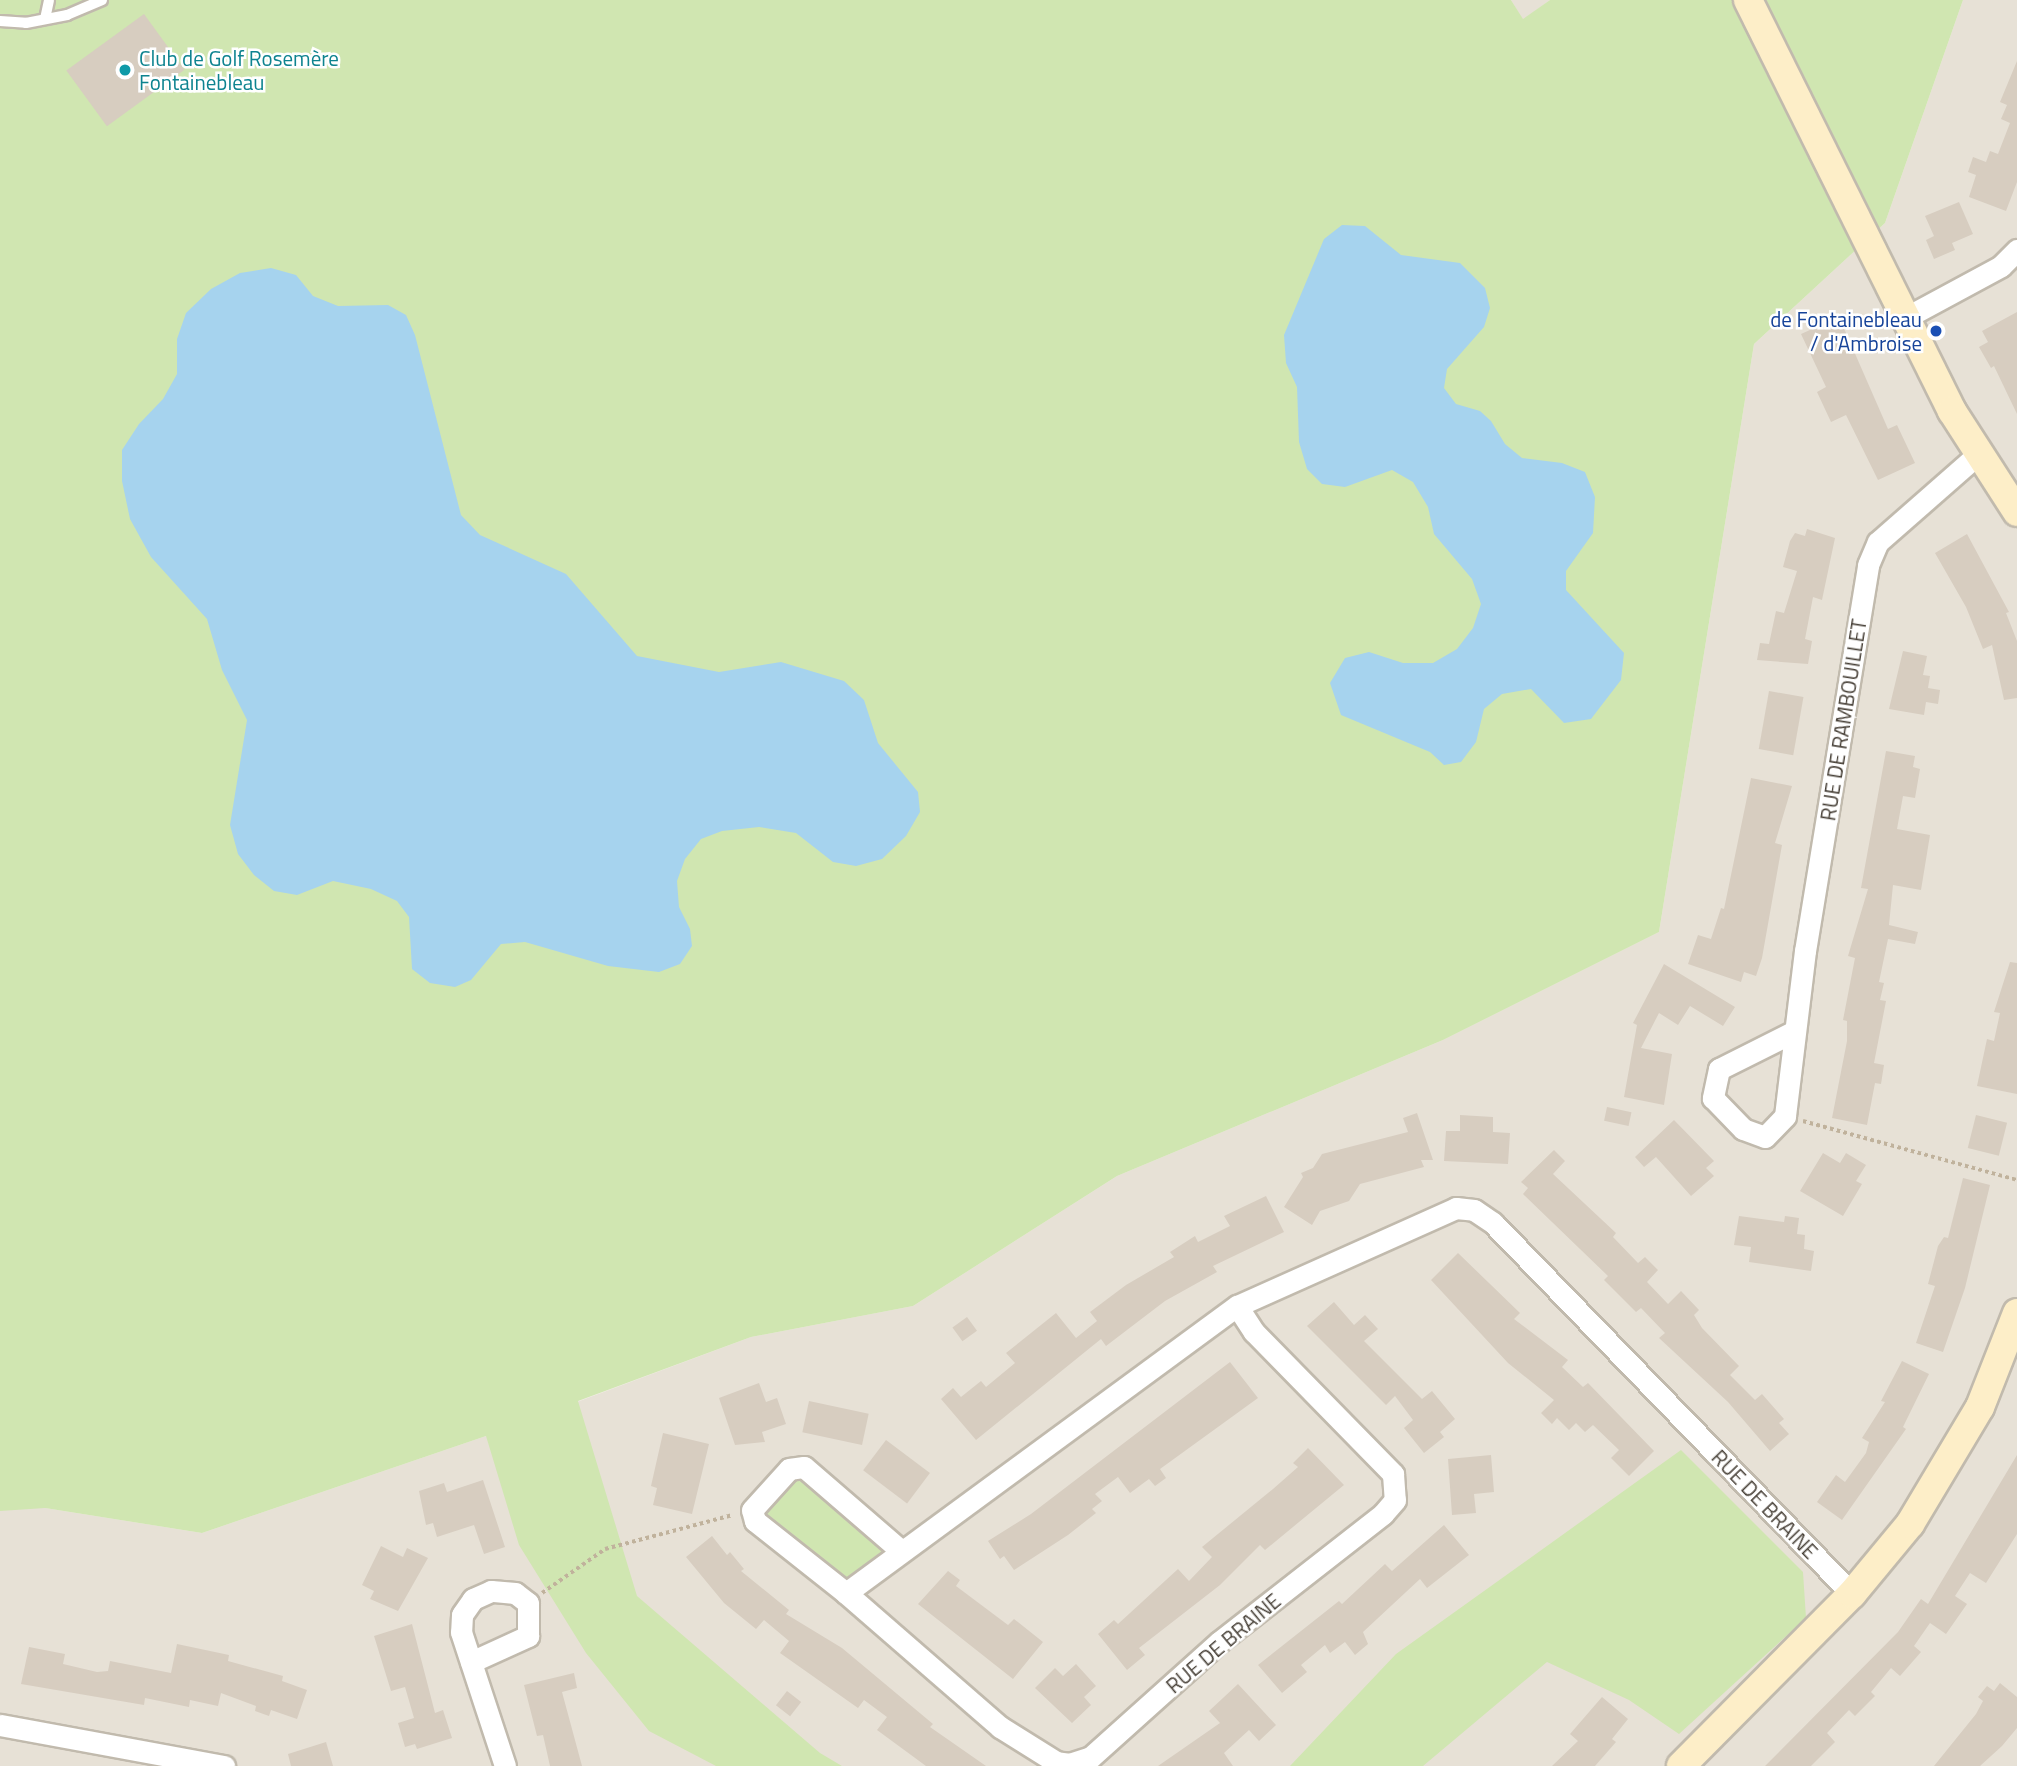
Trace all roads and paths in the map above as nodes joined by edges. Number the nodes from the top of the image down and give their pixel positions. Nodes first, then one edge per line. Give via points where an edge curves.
1 (48, 0) edge
2 (102, 0) edge
3 (1748, 0) edge
4 (45, 19) junction
5 (0, 21) edge
6 (2017, 250) edge
7 (1905, 318) junction
8 (1978, 454) junction
9 (2017, 512) edge
10 (1795, 1031) junction
11 (1785, 1116) junction
12 (2017, 1180) edge
13 (1237, 1306) junction
14 (2017, 1313) edge
15 (752, 1510) junction
16 (901, 1550) junction
17 (846, 1594) junction
18 (1852, 1594) junction
19 (528, 1604) junction
20 (471, 1662) junction
21 (0, 1725) edge
22 (224, 1766) edge
23 (505, 1766) edge
24 (1681, 1766) edge

1 - 4 lane
2 - 4 lane
3 - 7 street
4 - 5 lane
6 - 7 street via 2001,266
7 - 8 street
8 - 9 street
8 - 10 street, RUE DE RAMBOUILLET via 1878,542 1868,565
10 - 11 street, RUE DE RAMBOUILLET
10 - 11 street via 1719,1069 1713,1098 1744,1129 1765,1137
11 - 12 path
13 - 16 street, RUE DE BRAINE
13 - 17 street, RUE DE BRAINE via 1254,1332 1393,1474 1397,1492 1383,1514 1219,1642 1091,1757 1056,1762 1024,1744
13 - 18 street, RUE DE BRAINE via 1456,1208 1474,1210 1493,1223
14 - 18 street via 1996,1373 1956,1453 1910,1524
15 - 16 street via 789,1469 804,1467
15 - 17 street, RUE DE BRAINE via 755,1521
15 - 19 path via 605,1549
16 - 17 street, RUE DE BRAINE
18 - 24 street
19 - 20 street via 528,1636
19 - 20 street via 515,1593 491,1591 473,1599 462,1615 461,1632
20 - 23 street
21 - 22 street

